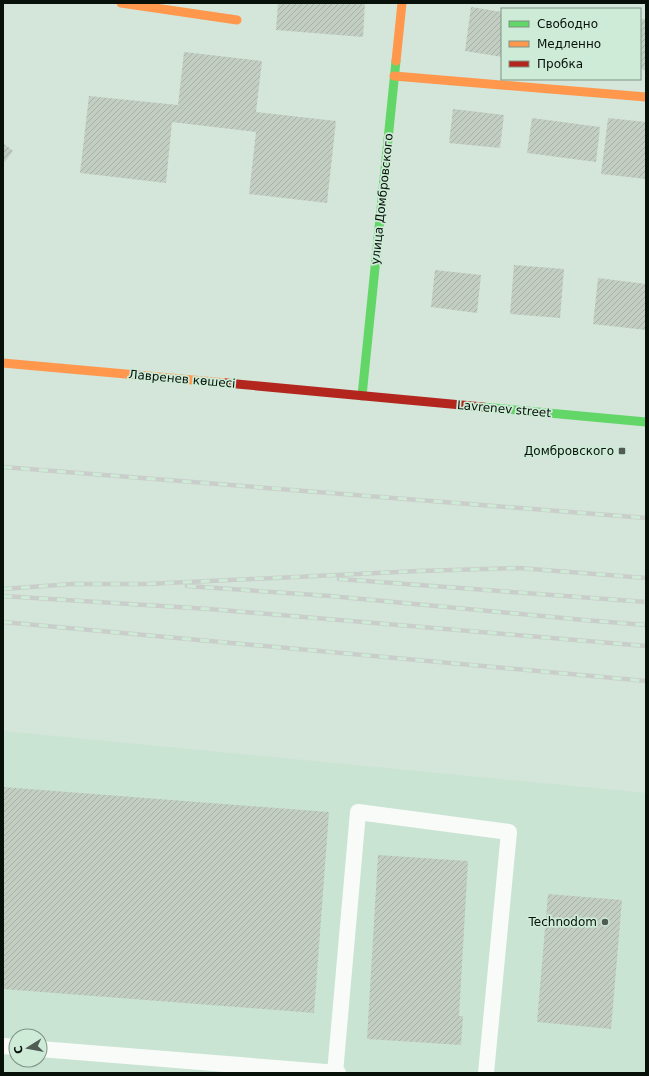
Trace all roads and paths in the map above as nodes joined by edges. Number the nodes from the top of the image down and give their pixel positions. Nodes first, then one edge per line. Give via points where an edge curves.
1 (121, 3) edge
2 (402, 3) edge
3 (238, 20) dead end
4 (394, 76) junction
5 (646, 97) edge
6 (3, 363) edge
7 (362, 396) junction
8 (646, 422) edge
9 (48, 1050) edge
10 (337, 1073) edge
11 (486, 1073) edge

1 - 3 street
2 - 4 street, улица Домбровского
4 - 5 street
4 - 7 street, улица Домбровского
6 - 7 street, Лавренев көшесі
7 - 8 street, Lavrenev street
9 - 10 lane
10 - 11 lane via 358,812 509,832

